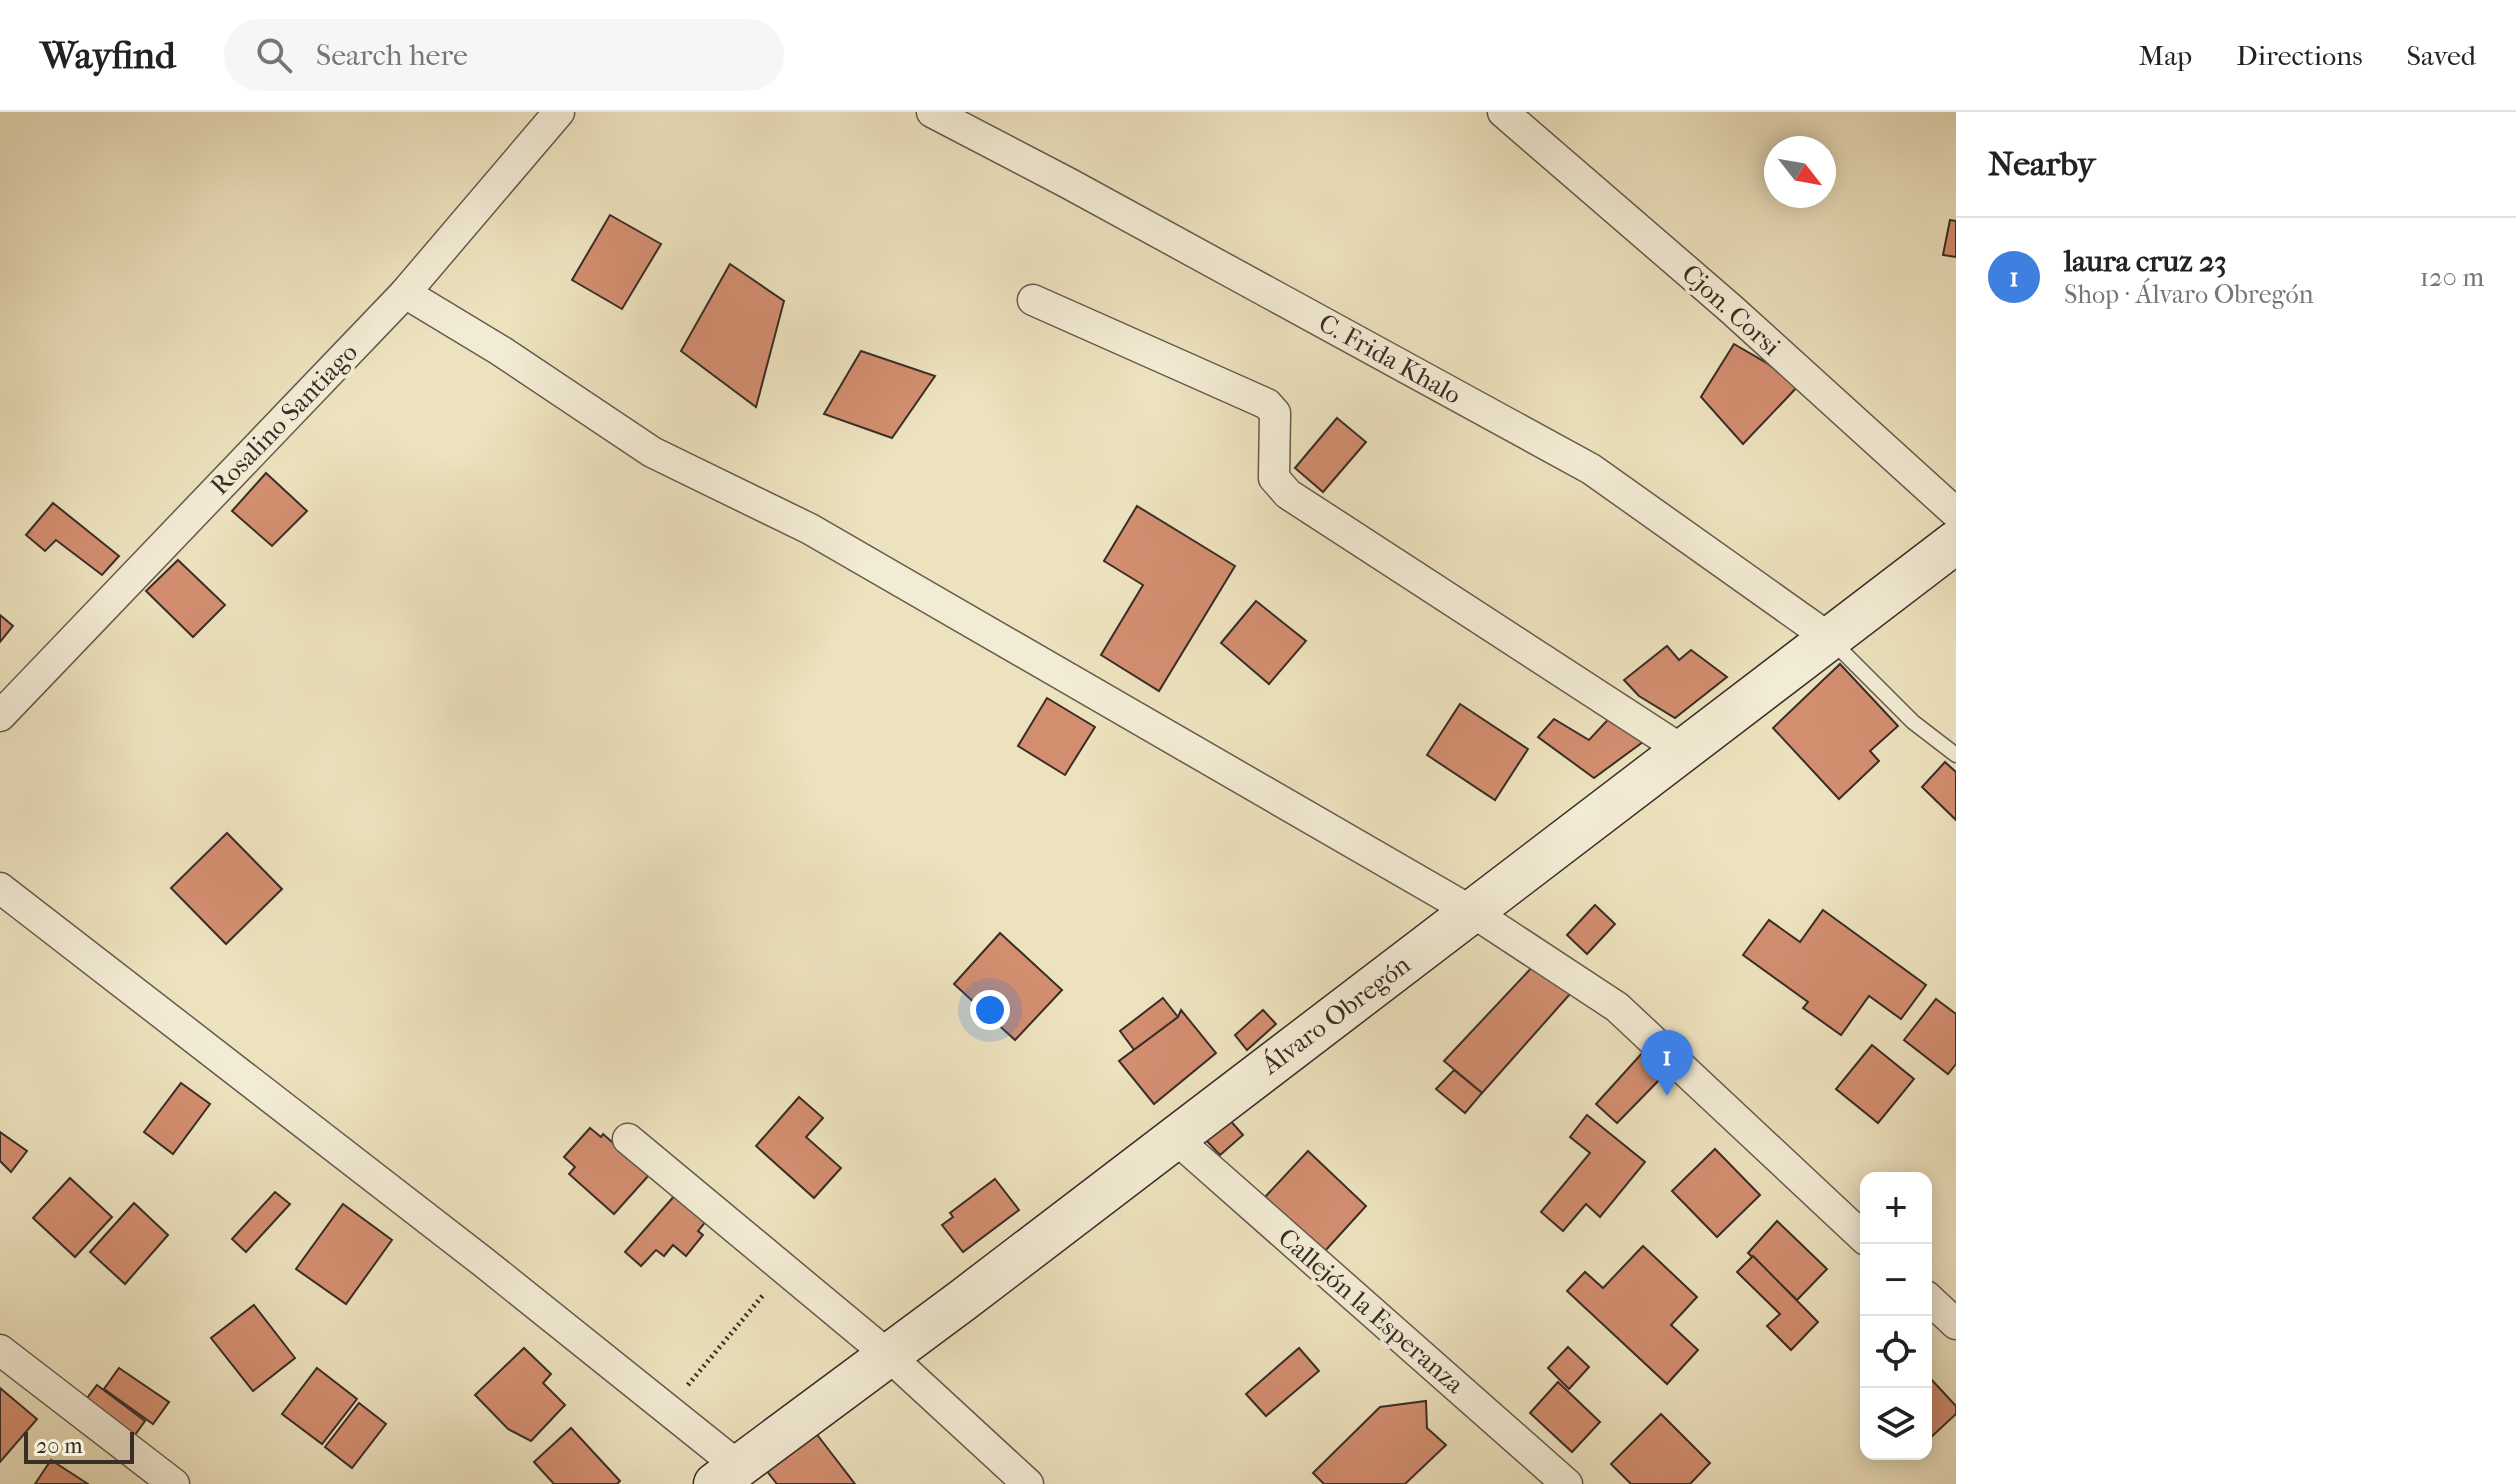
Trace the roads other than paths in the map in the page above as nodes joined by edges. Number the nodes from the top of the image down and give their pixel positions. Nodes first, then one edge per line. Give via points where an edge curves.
1 (559, 112) edge
2 (932, 112) edge
3 (1503, 112) edge
4 (405, 293) junction
5 (1033, 300) dead end
6 (1956, 513) edge
7 (1956, 542) edge
8 (1829, 638) junction
9 (0, 716) edge
10 (1682, 750) junction
11 (1956, 755) edge
12 (0, 888) edge
13 (1471, 911) junction
14 (1175, 1138) junction
15 (628, 1139) dead end
16 (1860, 1234) edge
17 (1932, 1302) edge
18 (1956, 1324) edge
19 (0, 1350) edge
20 (888, 1355) junction
21 (726, 1475) edge
22 (174, 1484) edge
23 (1028, 1484) edge
24 (1567, 1484) edge

1 - 4 street, Rosalino Santiago
2 - 8 street, C. Frida Khalo via 1591,469
3 - 6 street, Cjon. Corsi
4 - 9 street, Rosalino Santiago
4 - 13 street via 652,452 810,529
5 - 10 street via 1267,404 1275,413 1274,478 1288,494
7 - 8 street, Álvaro Obregón
8 - 10 street, Álvaro Obregón
8 - 11 lane via 1913,722
10 - 13 street, Álvaro Obregón
12 - 21 street via 667,1410
13 - 14 street, Álvaro Obregón
13 - 16 street via 1617,1007
14 - 20 street, Álvaro Obregón
14 - 24 street, Callejón la Esperanza
15 - 20 street
17 - 18 street
19 - 22 street
20 - 21 street, Álvaro Obregón
20 - 23 street

